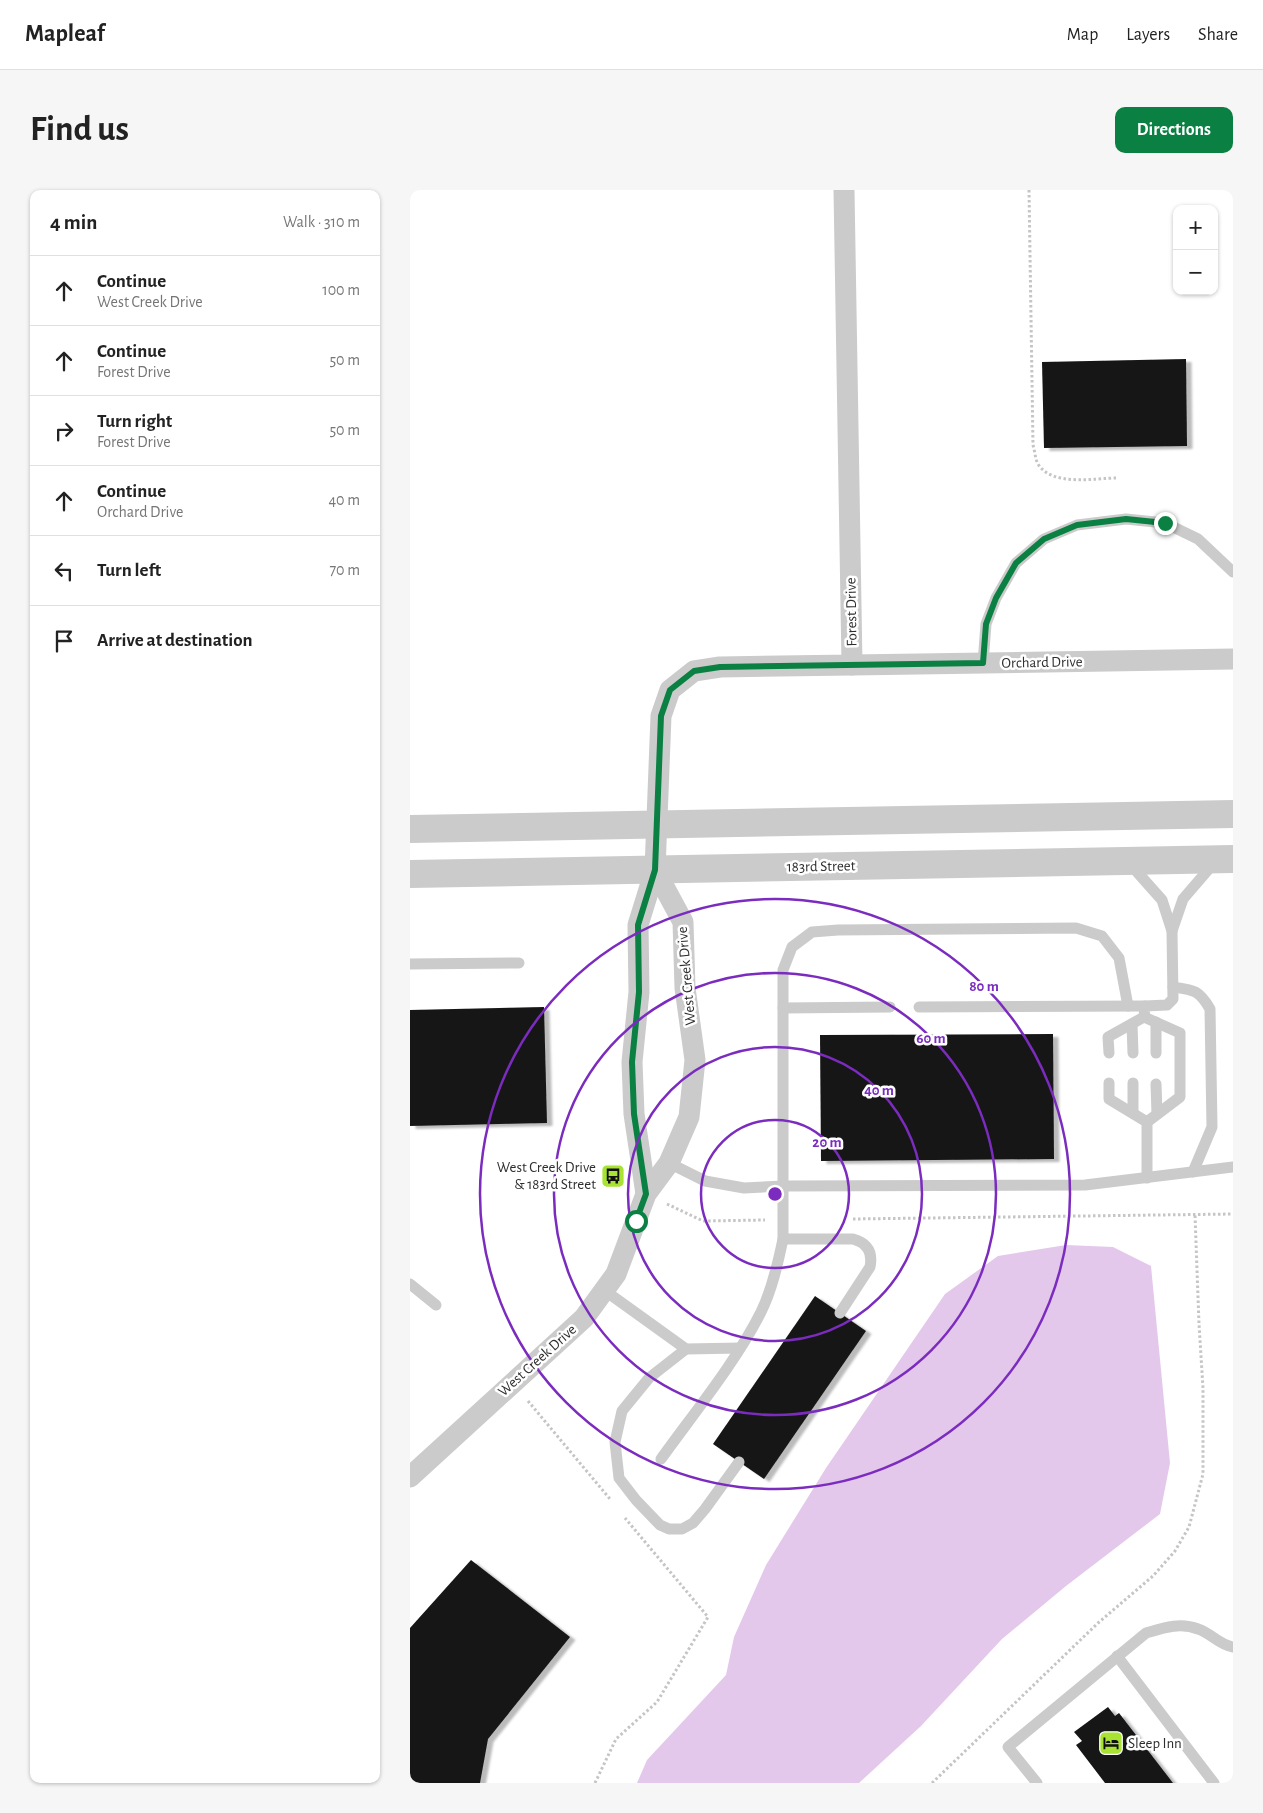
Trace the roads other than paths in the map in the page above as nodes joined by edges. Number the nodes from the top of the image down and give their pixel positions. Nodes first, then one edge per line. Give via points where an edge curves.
1 (844, 190) edge
2 (1233, 572) edge
3 (1233, 659) edge
4 (983, 663) junction
5 (852, 665) junction
6 (1233, 814) edge
7 (657, 826) junction
8 (410, 830) edge
9 (1225, 859) edge
10 (1127, 861) junction
11 (655, 870) junction
12 (410, 874) edge
13 (1172, 931) junction
14 (519, 963) dead end
15 (410, 964) edge
16 (1173, 987) junction
17 (1128, 1006) junction
18 (919, 1007) dead end
19 (783, 1008) junction
20 (890, 1008) dead end
21 (1145, 1011) junction
22 (1156, 1022) junction
23 (1132, 1024) junction
24 (1108, 1053) dead end
25 (1132, 1053) dead end
26 (1156, 1053) dead end
27 (1109, 1083) dead end
28 (1133, 1083) dead end
29 (1156, 1084) dead end
30 (1133, 1113) junction
31 (1157, 1114) junction
32 (1147, 1122) junction
33 (668, 1163) junction
34 (1233, 1168) edge
35 (1193, 1172) junction
36 (1147, 1178) junction
37 (784, 1186) junction
38 (655, 1198) junction
39 (783, 1239) junction
40 (410, 1284) edge
41 (604, 1290) junction
42 (436, 1305) dead end
43 (840, 1313) dead end
44 (740, 1348) junction
45 (686, 1349) junction
46 (661, 1459) dead end
47 (739, 1462) dead end
48 (410, 1477) edge
49 (1233, 1647) edge
50 (1118, 1656) junction
51 (1037, 1783) edge
52 (1214, 1783) edge

1 - 5 street, Forest Drive
2 - 4 lane via 1198,539 1165,523 1126,519 1077,525 1044,539 1016,563 996,598 986,624
3 - 4 street, Orchard Drive
4 - 5 street, Orchard Drive
5 - 7 street, Forest Drive via 720,667 694,671 670,690 661,716
6 - 7 street
7 - 8 street
7 - 11 street, Forest Drive
9 - 10 street, 183rd Street
9 - 13 lane via 1183,899
10 - 11 street, 183rd Street
10 - 13 lane via 1162,900
11 - 12 street, 183rd Street
11 - 33 street, West Creek Drive via 683,922 685,988 695,1060 689,1117
11 - 38 street, West Creek Drive via 638,925 639,992 632,1062 634,1114
13 - 16 lane
14 - 15 lane
16 - 21 lane via 1173,999 1167,1005
16 - 35 lane via 1193,990 1202,996 1210,1009 1212,1127
17 - 18 lane
17 - 19 lane via 1119,958 1102,936 1066,928 812,932 792,946 783,970
17 - 21 lane
19 - 20 lane
19 - 37 lane
21 - 22 lane
21 - 23 lane
22 - 26 lane
22 - 31 lane via 1180,1033 1180,1097
23 - 24 lane via 1108,1037
23 - 25 lane
27 - 30 lane via 1110,1099
28 - 30 lane
29 - 31 lane
30 - 32 lane
31 - 32 lane
32 - 36 lane
33 - 37 lane via 705,1180 744,1188
33 - 38 street, West Creek Drive
34 - 35 lane
35 - 36 lane
36 - 37 lane via 1085,1185
37 - 39 lane
38 - 41 street, West Creek Drive via 616,1274
39 - 43 lane via 853,1239 869,1249 870,1267
39 - 44 lane via 762,1311
40 - 42 lane
41 - 45 lane
41 - 48 street, West Creek Drive via 584,1318
44 - 45 lane
44 - 46 lane
45 - 47 lane via 649,1378 622,1411 615,1442 619,1478 660,1525 682,1529 693,1523 705,1509
49 - 50 lane via 1225,1646 1197,1628 1172,1625 1146,1633
50 - 51 lane via 1008,1747
50 - 52 lane

